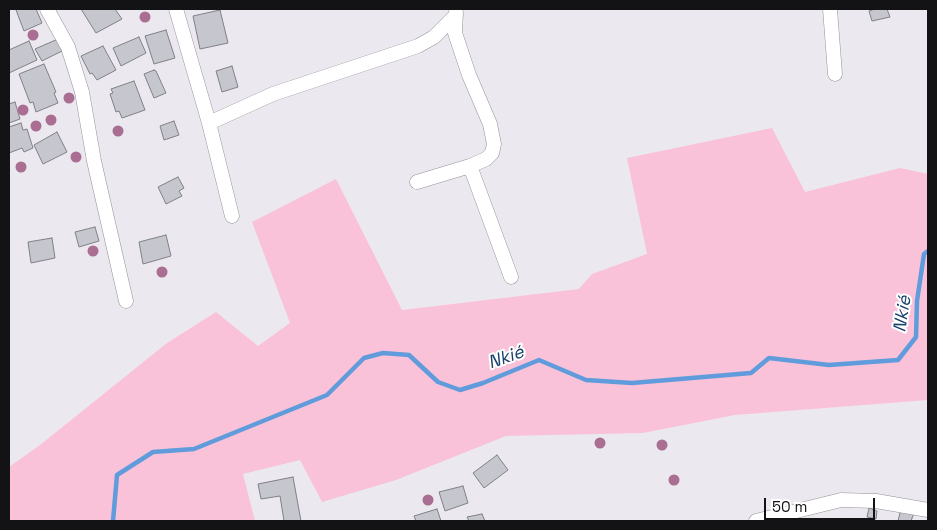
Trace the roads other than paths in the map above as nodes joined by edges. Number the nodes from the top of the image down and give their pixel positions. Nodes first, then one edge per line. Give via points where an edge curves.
1 (47, 9) edge
2 (176, 9) edge
3 (830, 9) edge
4 (456, 12) edge
5 (836, 74) dead end
6 (209, 123) junction
7 (470, 166) junction
8 (417, 182) dead end
9 (232, 216) dead end
10 (511, 277) dead end
11 (126, 301) dead end
12 (928, 510) edge
13 (756, 521) edge

1 - 11 street via 68,47 82,92
2 - 6 street
3 - 5 street
4 - 6 street via 434,37 418,46 273,94
4 - 7 street via 455,33 490,124 494,144 486,159
6 - 9 street
7 - 8 street
7 - 10 street
12 - 13 street via 876,501 841,500

